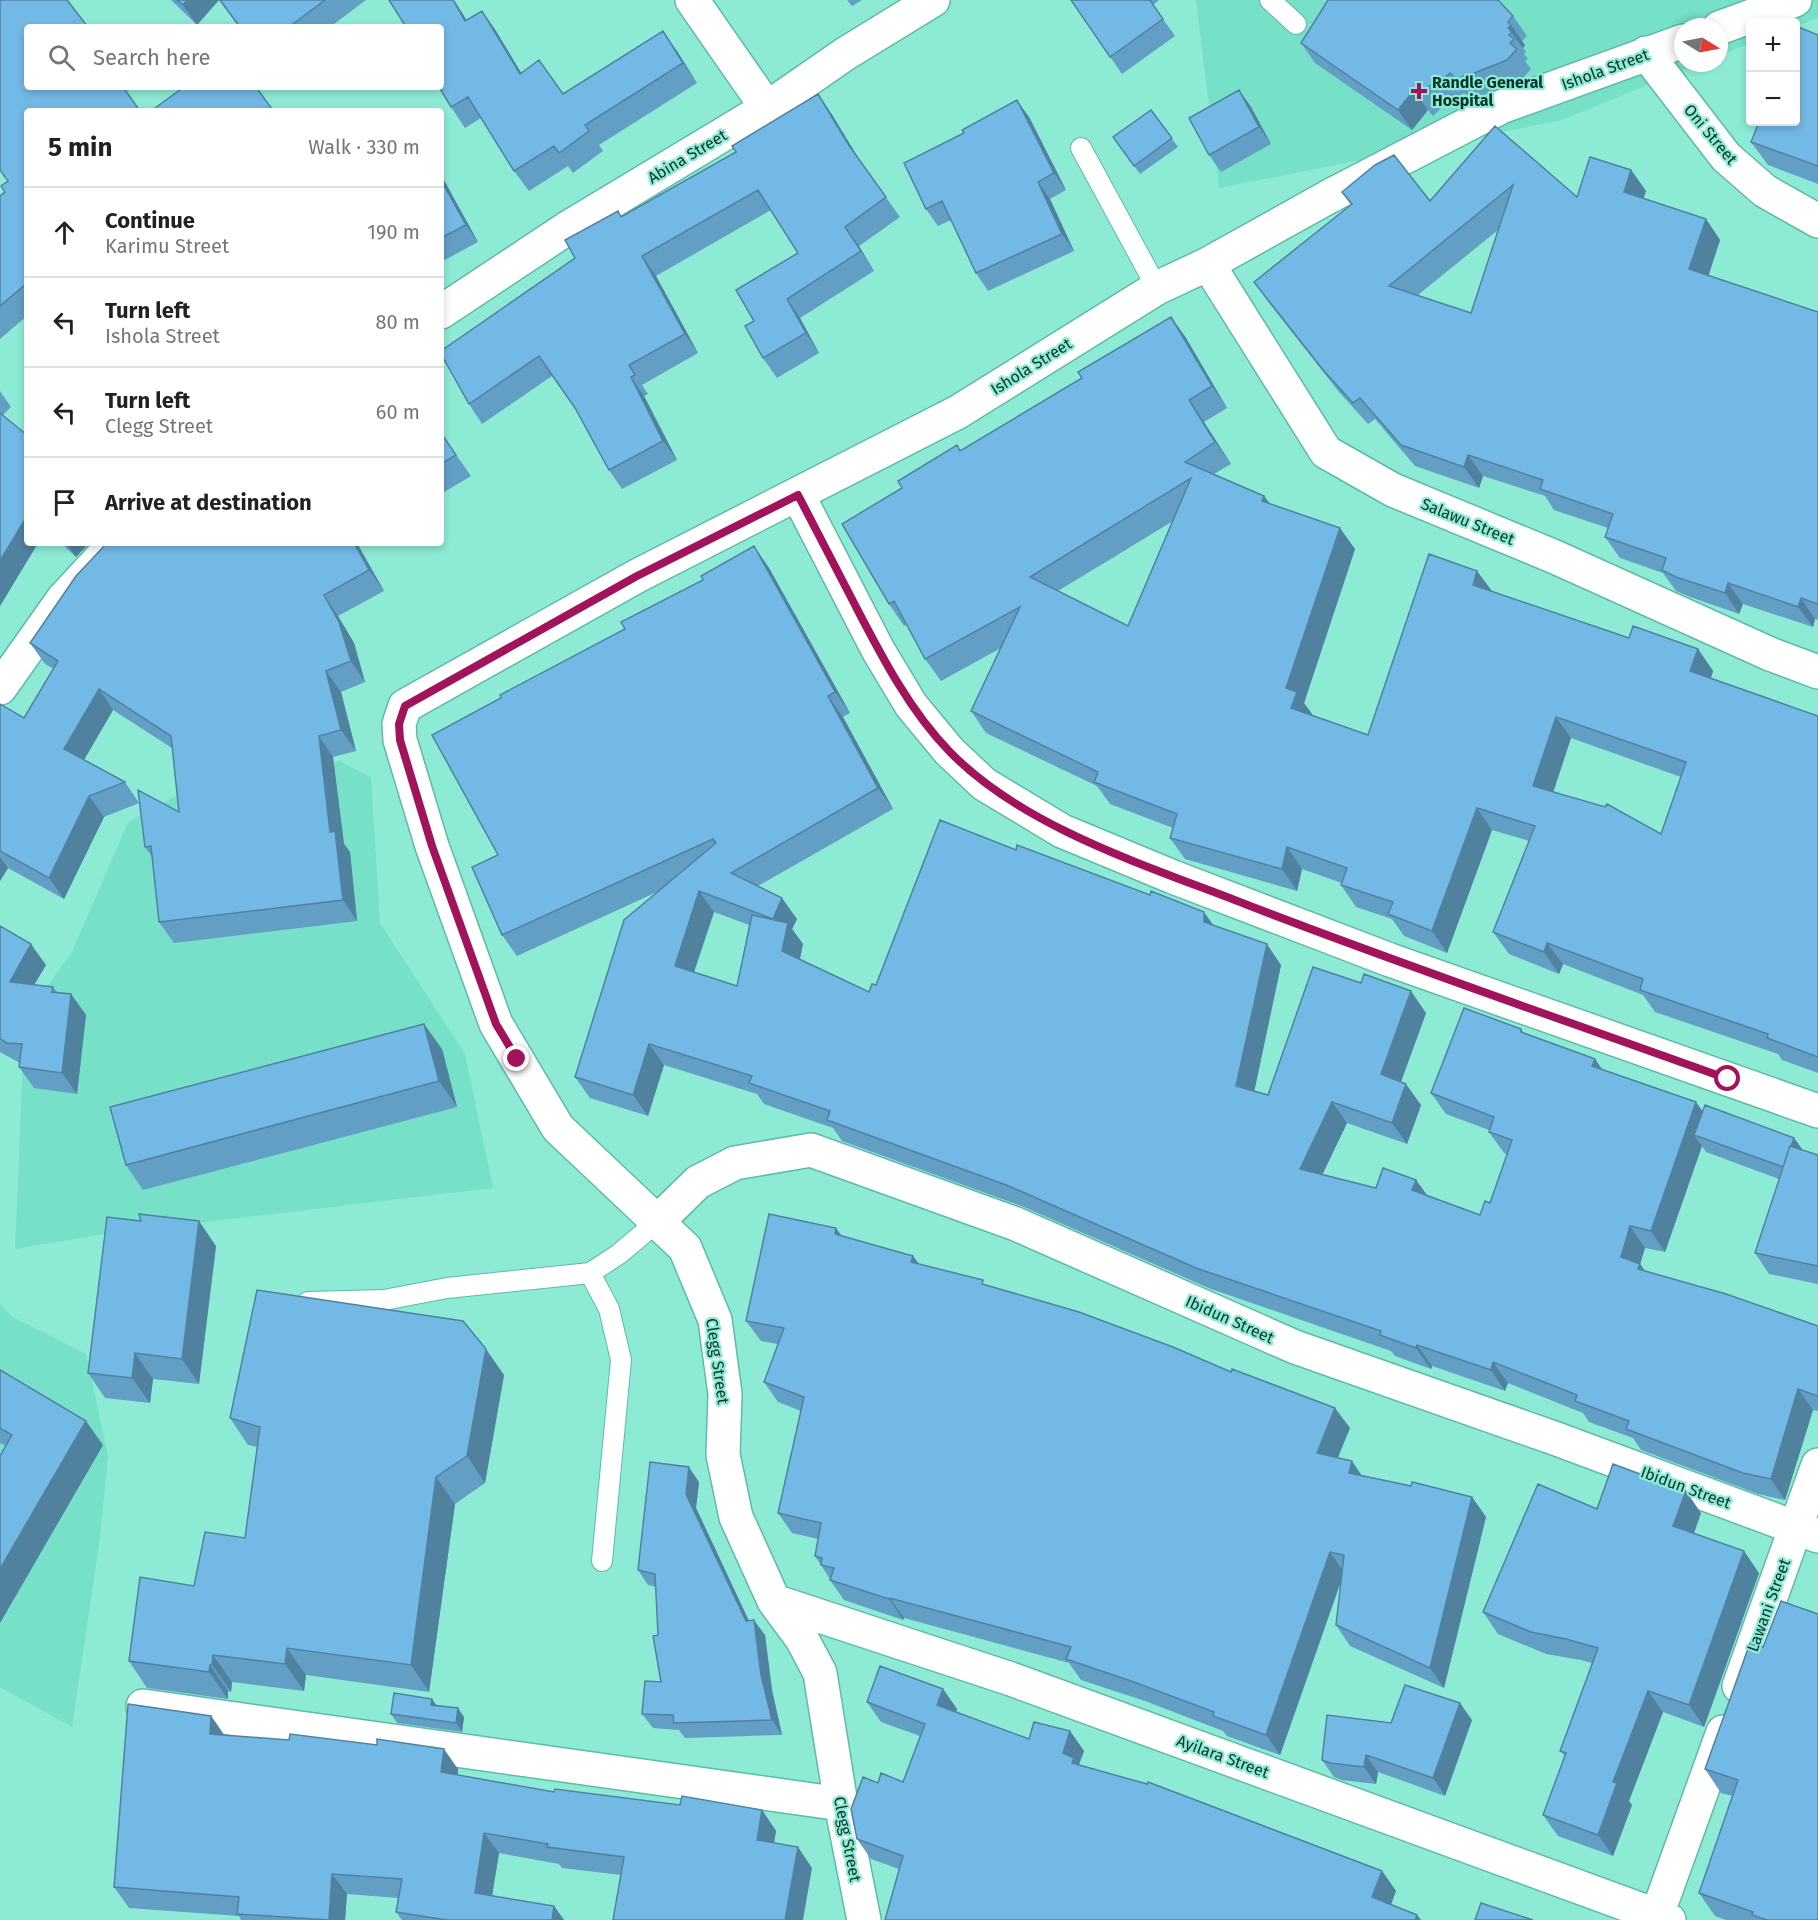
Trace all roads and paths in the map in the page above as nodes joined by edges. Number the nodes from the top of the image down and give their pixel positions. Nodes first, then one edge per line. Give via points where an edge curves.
1 (692, 0) edge
2 (933, 0) edge
3 (1270, 0) edge
4 (1795, 0) edge
5 (1296, 24) dead end
6 (1728, 25) edge
7 (1674, 44) edge
8 (1646, 53) junction
9 (767, 108) junction
10 (1081, 148) dead end
11 (1818, 221) edge
12 (1208, 264) junction
13 (1157, 288) junction
14 (444, 310) edge
15 (798, 495) junction
16 (112, 546) edge
17 (1818, 672) edge
18 (0, 688) edge
19 (399, 724) joint
20 (1818, 1111) edge
21 (658, 1221) junction
22 (590, 1273) junction
23 (293, 1302) edge
24 (1818, 1465) edge
25 (1807, 1532) edge
26 (602, 1561) dead end
27 (774, 1601) junction
28 (143, 1706) edge
29 (841, 1804) junction
30 (1663, 1917) edge
31 (864, 1920) edge

1 - 9 street
2 - 9 street, Abina Street
3 - 5 lane
4 - 6 street
7 - 8 street, Ishola Street
8 - 11 street, Oni Street via 1726,157 1765,191
8 - 12 street, Ishola Street via 1501,107
9 - 14 street, Abina Street via 566,229
10 - 13 lane
12 - 13 street, Ishola Street
12 - 17 street, Salawu Street via 1326,452 1393,490
13 - 15 street, Ishola Street via 958,412
15 - 19 street, Ishola Street via 637,576 422,696 405,706
15 - 20 street via 911,705 949,751 984,784 1062,831 1173,876 1390,960
16 - 18 street via 63,599
19 - 21 street, Clegg Street via 400,740 432,846 496,1024 558,1128
21 - 22 lane
21 - 25 street, Ibidun Street via 698,1182 735,1163 811,1150 1016,1224 1295,1347
21 - 27 street, Clegg Street via 685,1248 715,1320 725,1394 723,1455 736,1517
22 - 23 lane via 447,1288 384,1300
22 - 26 lane via 609,1309 621,1360
24 - 25 street, Lawani Street
25 - 30 street, Lawani Street
27 - 29 street, Clegg Street via 802,1639 820,1673
27 - 30 street, Ayilara Street via 1011,1679
28 - 29 street
29 - 31 street, Clegg Street

